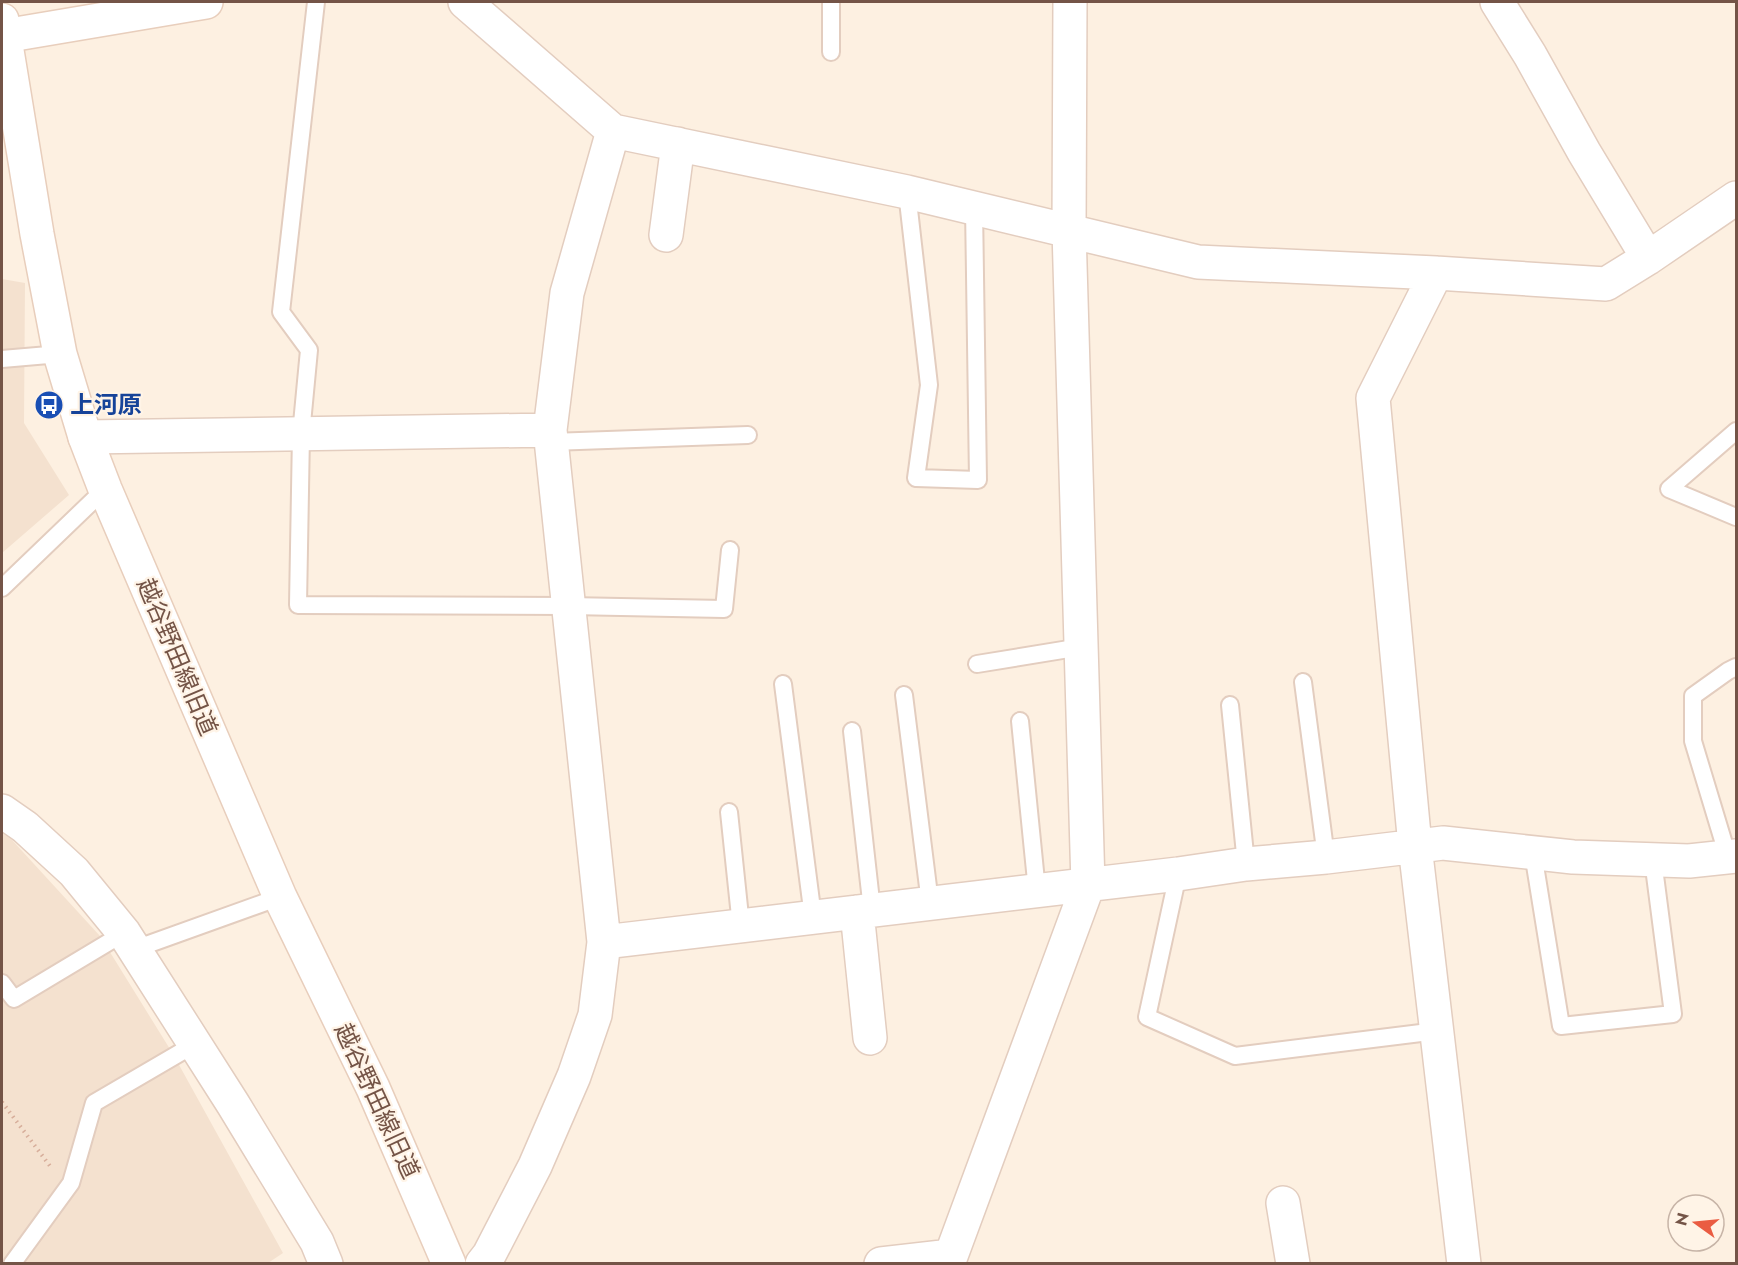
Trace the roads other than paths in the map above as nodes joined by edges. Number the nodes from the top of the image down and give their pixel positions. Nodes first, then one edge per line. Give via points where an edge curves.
1 (206, 2) edge
2 (316, 2) edge
3 (465, 2) edge
4 (831, 2) edge
5 (1070, 2) edge
6 (1497, 2) edge
7 (3, 28) edge
8 (831, 52) dead end
9 (613, 131) junction
10 (678, 144) junction
11 (908, 192) junction
12 (1737, 198) edge
13 (974, 207) junction
14 (1069, 230) junction
15 (666, 236) dead end
16 (1648, 258) junction
17 (1436, 273) junction
18 (60, 354) junction
19 (2, 360) edge
20 (1737, 431) edge
21 (301, 434) junction
22 (748, 435) dead end
23 (86, 436) junction
24 (550, 436) junction
25 (105, 489) junction
26 (1737, 518) edge
27 (730, 550) dead end
28 (2, 588) edge
29 (568, 606) junction
30 (1081, 647) junction
31 (977, 664) dead end
32 (1737, 667) edge
33 (1303, 682) dead end
34 (783, 684) dead end
35 (904, 694) dead end
36 (1230, 705) dead end
37 (1020, 721) dead end
38 (852, 731) dead end
39 (2, 811) edge
40 (729, 812) dead end
41 (1415, 846) junction
42 (1533, 853) junction
43 (1732, 856) edge
44 (1326, 857) junction
45 (1653, 860) junction
46 (1246, 864) junction
47 (1178, 874) junction
48 (1088, 885) junction
49 (1037, 891) junction
50 (280, 897) junction
51 (930, 903) junction
52 (864, 911) junction
53 (813, 917) junction
54 (741, 926) junction
55 (130, 941) junction
56 (604, 942) junction
57 (2, 983) edge
58 (1437, 1031) junction
59 (870, 1038) dead end
60 (195, 1044) junction
61 (1284, 1203) dead end
62 (949, 1260) edge
63 (12, 1263) edge
64 (326, 1263) edge
65 (450, 1263) edge
66 (482, 1263) edge
67 (881, 1263) edge
68 (1293, 1263) edge
69 (1464, 1263) edge

1 - 7 street
2 - 21 lane via 281,312 309,350
3 - 9 street
4 - 8 lane
5 - 14 street
6 - 16 street
7 - 18 street, 越谷野田線旧道
9 - 10 street
9 - 24 street via 567,293
10 - 11 street
10 - 15 street
11 - 13 street
11 - 13 lane via 929,385 916,478 978,480
12 - 16 street
13 - 14 street
14 - 17 street via 1198,262
14 - 30 street
16 - 17 street via 1606,284
17 - 41 street via 1373,398
18 - 19 lane
18 - 23 street, 越谷野田線旧道
20 - 26 lane via 1669,489
21 - 23 street
21 - 24 street
21 - 29 lane via 298,605
22 - 24 lane
23 - 25 street, 越谷野田線旧道
24 - 29 street
25 - 28 lane
25 - 50 street, 越谷野田線旧道
27 - 29 lane via 724,609
29 - 56 street
30 - 31 lane
30 - 48 street
32 - 43 lane via 1693,696 1693,741
33 - 44 lane
34 - 53 lane
35 - 51 lane
36 - 46 lane
37 - 49 lane
38 - 52 lane
39 - 55 street via 74,872
40 - 54 lane
41 - 42 street via 1443,843
41 - 44 street
41 - 58 street
42 - 45 street
42 - 45 lane via 1561,1026 1672,1014
43 - 45 street
44 - 46 street
46 - 47 street
47 - 48 street
47 - 58 lane via 1147,1017 1235,1056
48 - 49 street
48 - 62 street
49 - 51 street
50 - 55 lane
50 - 65 street, 越谷野田線旧道 via 373,1088
51 - 52 street
52 - 53 street
52 - 59 street
53 - 54 street
54 - 56 street
55 - 57 lane via 14,999
55 - 60 street
56 - 66 street via 595,1015 574,1076 535,1166
58 - 69 street
60 - 63 lane via 94,1103 71,1183
60 - 64 street via 317,1242
61 - 68 street
62 - 67 street

